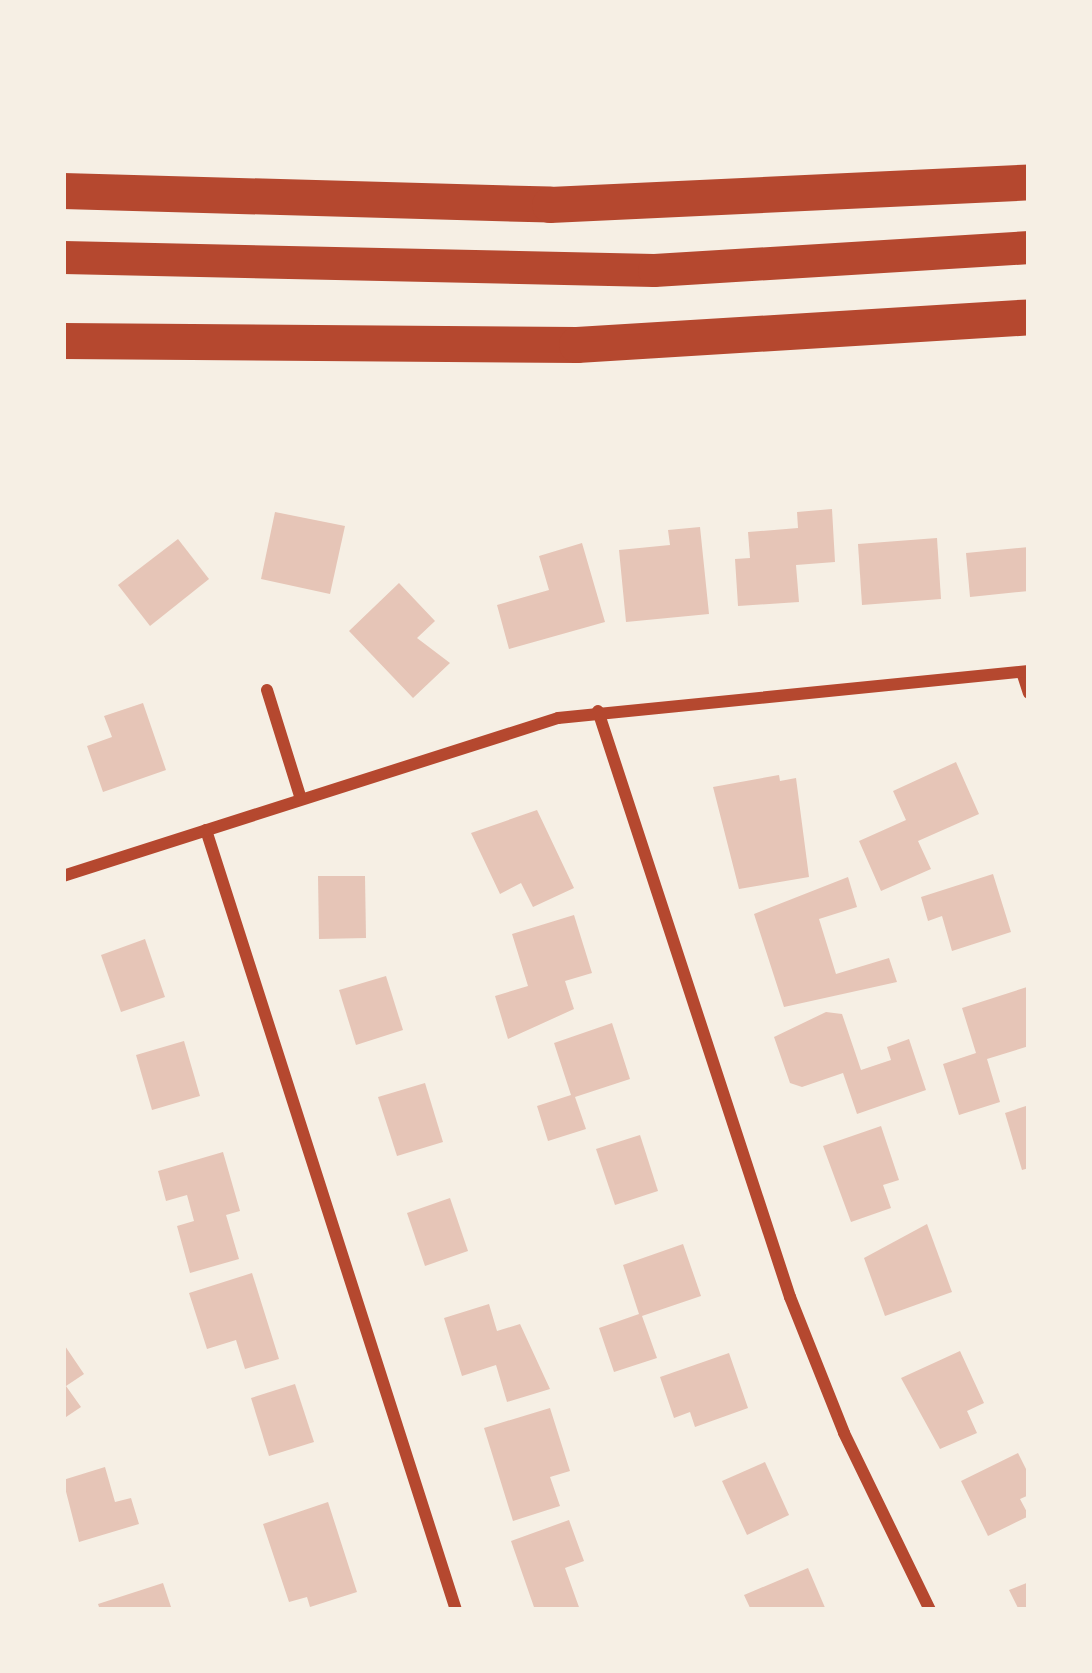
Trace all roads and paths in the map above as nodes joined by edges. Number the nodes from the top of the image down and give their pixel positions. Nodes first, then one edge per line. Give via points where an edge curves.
1 (1029, 182) edge
2 (63, 191) edge
3 (1029, 247) edge
4 (63, 257) edge
5 (1029, 317) edge
6 (63, 341) edge
7 (1026, 672) edge
8 (267, 690) dead end
9 (1029, 693) edge
10 (598, 711) junction
11 (301, 799) junction
12 (206, 830) junction
13 (63, 876) edge
14 (455, 1610) edge
15 (930, 1610) edge

1 - 2 highway via 550,206
3 - 4 highway via 654,270
5 - 6 highway via 553,345
7 - 9 street
7 - 10 street
8 - 11 street
10 - 11 street
10 - 15 street via 790,1298 844,1433
11 - 12 street
12 - 13 street
12 - 14 street

